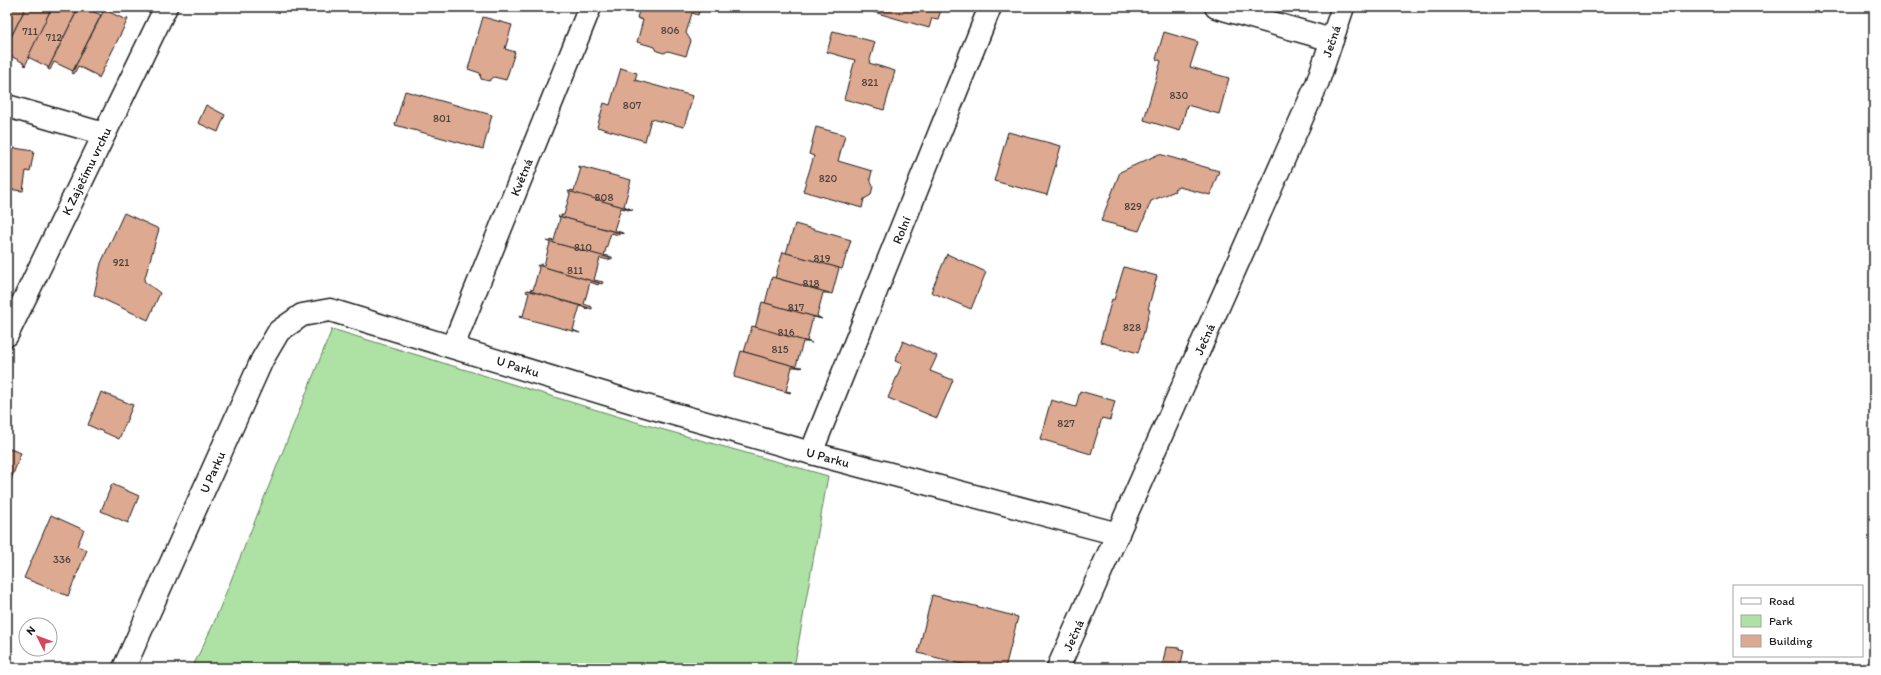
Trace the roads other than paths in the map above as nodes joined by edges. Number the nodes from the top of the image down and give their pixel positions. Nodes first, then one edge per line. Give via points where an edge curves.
1 (166, 7) edge
2 (590, 7) edge
3 (990, 7) edge
4 (1216, 7) edge
5 (1343, 7) edge
6 (1332, 40) junction
7 (7, 106) edge
8 (104, 134) junction
9 (7, 335) edge
10 (453, 346) junction
11 (811, 453) junction
12 (1118, 534) junction
13 (124, 668) edge
14 (1058, 668) edge

1 - 8 street, K Zaječímu vrchu
2 - 10 street, Květná
3 - 11 street, Rolní
4 - 6 street
5 - 6 street, Ječná
6 - 12 street, Ječná via 1317,84
7 - 8 street
8 - 9 street, K Zaječímu vrchu
10 - 11 street, U Parku via 639,404
10 - 13 street, U Parku via 330,310 302,315 279,331 262,360
11 - 12 street, U Parku
12 - 14 street, Ječná

